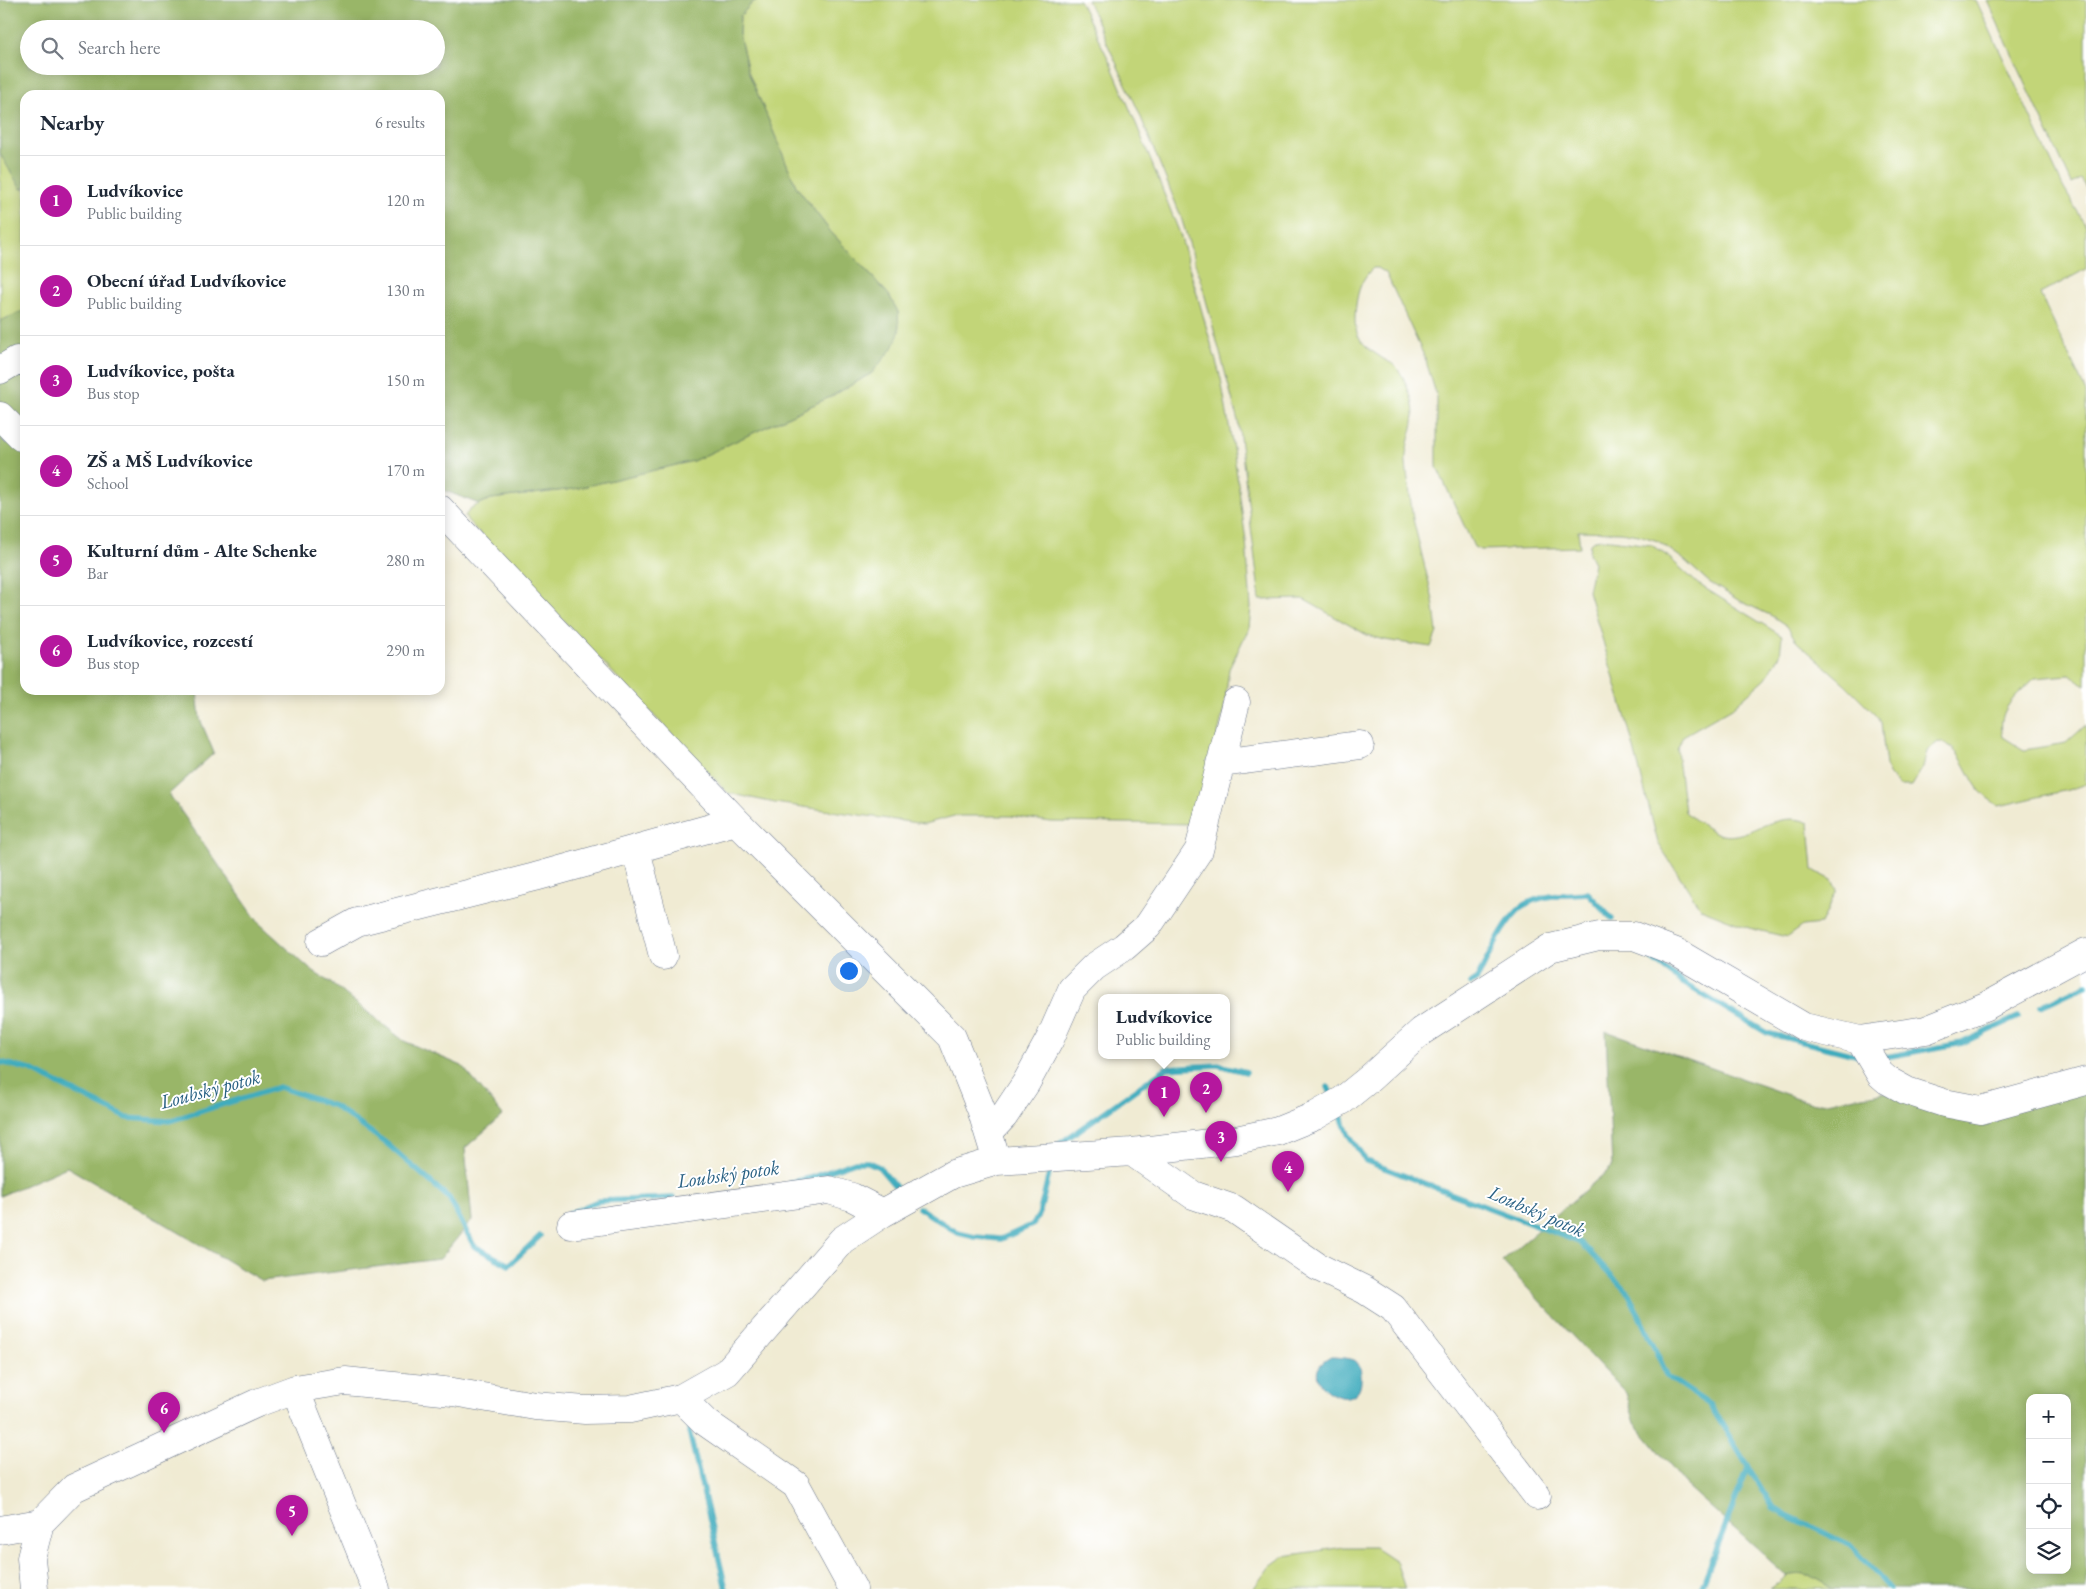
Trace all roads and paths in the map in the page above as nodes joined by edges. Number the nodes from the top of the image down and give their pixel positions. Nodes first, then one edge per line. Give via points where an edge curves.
1 (20, 361) edge
2 (0, 370) edge
3 (0, 416) edge
4 (20, 436) edge
5 (445, 514) edge
6 (1236, 702) dead end
7 (1360, 745) dead end
8 (1220, 764) junction
9 (736, 821) junction
10 (636, 850) junction
11 (321, 942) dead end
12 (2086, 952) edge
13 (663, 956) dead end
14 (1869, 1055) junction
15 (2086, 1081) edge
16 (989, 1132) junction
17 (1132, 1152) junction
18 (997, 1161) junction
19 (883, 1213) junction
20 (571, 1225) dead end
21 (295, 1389) junction
22 (681, 1398) junction
23 (1537, 1496) dead end
24 (40, 1523) junction
25 (0, 1530) edge
26 (34, 1589) edge
27 (376, 1589) edge
28 (853, 1589) edge

1 - 2 street
3 - 4 street
5 - 9 street
6 - 8 street
7 - 8 street
8 - 16 street via 1198,850 1148,926 1094,967 1072,989 1026,1083
9 - 10 street
9 - 16 street via 952,1037
10 - 11 street via 357,922
10 - 13 street
12 - 14 street via 1986,1006
14 - 15 street via 1887,1080 1907,1091 1944,1104 1981,1110
14 - 17 street via 1804,1027 1676,952 1634,936 1599,936 1550,948 1422,1031 1369,1079 1315,1116 1278,1131 1236,1140
16 - 18 street
17 - 18 street
17 - 23 street via 1193,1195 1234,1209 1318,1267 1393,1308
18 - 19 street via 953,1174
19 - 20 street via 852,1197 829,1190
19 - 22 street via 842,1240 727,1372
21 - 22 street via 345,1381 585,1410 630,1409
21 - 24 street via 257,1403 74,1488
21 - 27 street
22 - 28 street via 704,1422 796,1485
24 - 25 street
24 - 26 street via 31,1558

